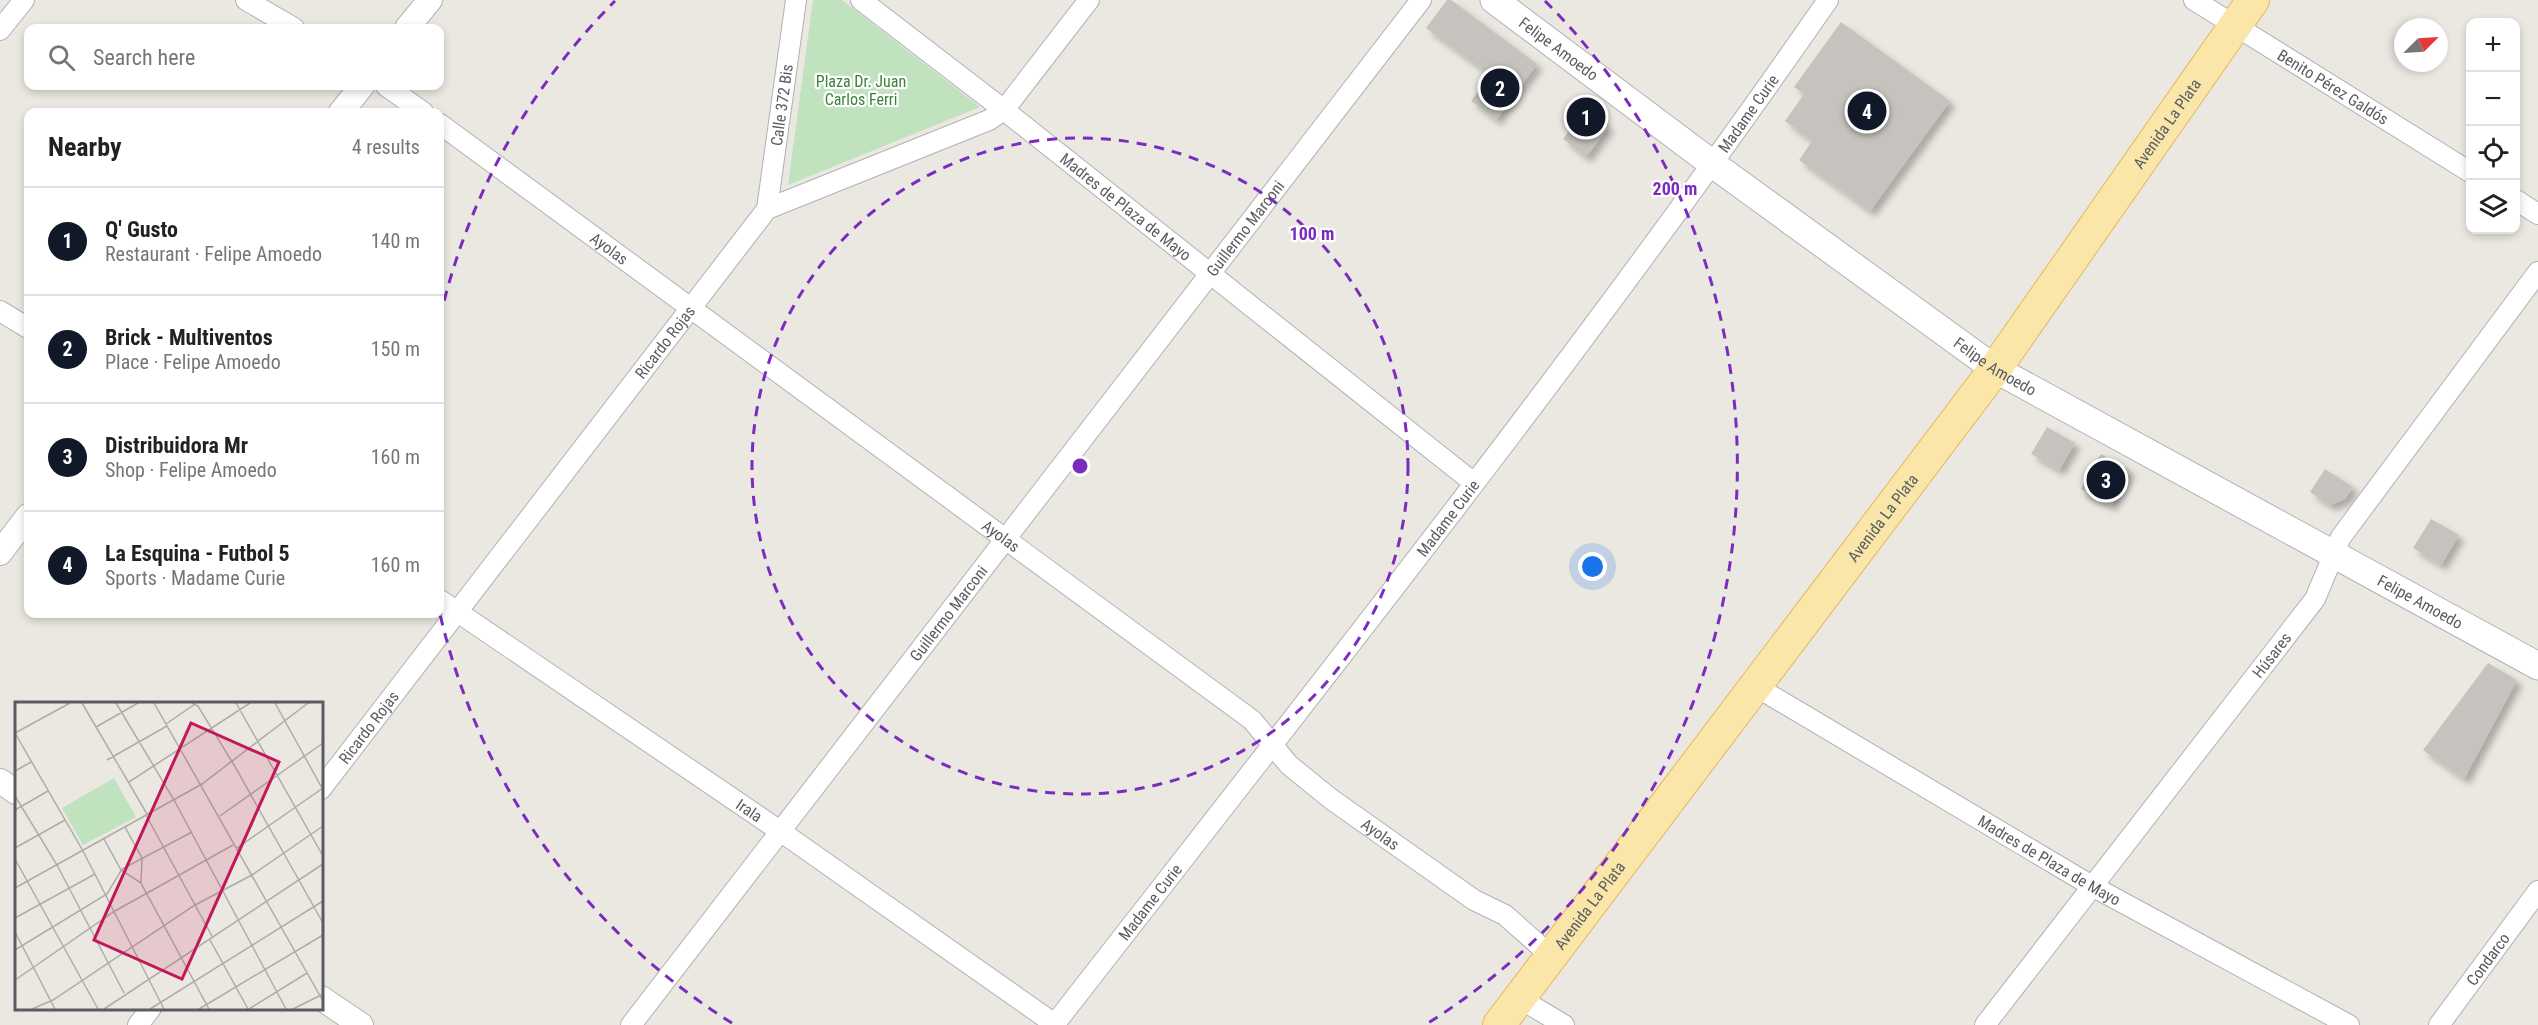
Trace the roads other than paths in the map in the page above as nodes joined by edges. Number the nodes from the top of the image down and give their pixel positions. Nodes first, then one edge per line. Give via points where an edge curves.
1 (24, 0) edge
2 (246, 0) edge
3 (430, 0) edge
4 (796, 0) edge
5 (861, 0) edge
6 (1089, 0) edge
7 (1421, 0) edge
8 (1494, 0) edge
9 (1828, 0) edge
10 (2194, 0) edge
11 (2253, 0) edge
12 (287, 24) edge
13 (410, 24) edge
14 (2234, 27) junction
15 (0, 30) edge
16 (359, 90) edge
17 (392, 90) edge
18 (344, 108) edge
19 (417, 108) edge
20 (1004, 110) junction
21 (444, 127) edge
22 (1714, 165) junction
23 (2466, 170) edge
24 (2520, 203) edge
25 (766, 209) junction
26 (2538, 214) edge
27 (2538, 272) edge
28 (1209, 273) junction
29 (692, 307) junction
30 (0, 311) edge
31 (24, 326) edge
32 (1995, 369) junction
33 (1474, 483) junction
34 (24, 521) edge
35 (1005, 538) junction
36 (2334, 552) junction
37 (0, 553) edge
38 (444, 603) edge
39 (457, 612) junction
40 (2538, 666) edge
41 (1755, 686) junction
42 (1272, 746) junction
43 (0, 781) edge
44 (322, 788) edge
45 (15, 791) edge
46 (780, 831) junction
47 (2092, 886) junction
48 (2538, 891) edge
49 (1551, 956) junction
50 (1519, 998) junction
51 (322, 999) edge
52 (149, 1010) edge
53 (138, 1025) edge
54 (361, 1025) edge
55 (631, 1025) edge
56 (1055, 1025) edge
57 (1499, 1025) edge
58 (1564, 1025) edge
59 (1985, 1025) edge
60 (2349, 1025) edge
61 (2439, 1025) edge

1 - 15 street
2 - 12 street
3 - 13 street
4 - 25 street, Calle 372 Bis
5 - 20 street, Madres de Plaza de Mayo
6 - 20 street
7 - 28 street, Guillermo Marconi
8 - 22 main road, Felipe Amoedo
9 - 22 street, Madame Curie
10 - 14 street, Benito Pérez Galdós
11 - 14 main road, Avenida La Plata
14 - 23 street, Benito Pérez Galdós
14 - 32 main road, Avenida La Plata
16 - 18 street
17 - 19 street
20 - 25 street via 979,124
20 - 28 street, Madres de Plaza de Mayo
21 - 29 street, Ayolas
22 - 32 main road, Felipe Amoedo
22 - 33 street, Madame Curie
24 - 26 street
25 - 29 street, Ricardo Rojas
27 - 36 street, Húsares via 2341,537
28 - 33 street, Madres de Plaza de Mayo
28 - 35 street, Guillermo Marconi
29 - 35 street, Ayolas
29 - 39 street, Ricardo Rojas
30 - 31 street
32 - 36 main road, Felipe Amoedo
32 - 41 main road, Avenida La Plata
33 - 42 street, Madame Curie
34 - 37 street
35 - 42 street, Ayolas via 1252,720
35 - 46 street, Guillermo Marconi
36 - 40 main road, Felipe Amoedo
36 - 47 street, Húsares via 2315,599
38 - 39 street, Irala
39 - 44 street, Ricardo Rojas
39 - 46 street, Irala
41 - 47 street, Madres de Plaza de Mayo
41 - 49 main road, Avenida La Plata
42 - 49 street, Ayolas via 1288,765 1331,798 1474,900 1504,915
42 - 56 street, Madame Curie
43 - 45 street
46 - 55 street, Guillermo Marconi
46 - 56 street, Irala
47 - 59 street, Húsares
47 - 60 street, Madres de Plaza de Mayo
48 - 61 street, Condarco
49 - 50 main road, Avenida La Plata
50 - 57 main road, Avenida La Plata
50 - 58 street
51 - 54 street
52 - 53 street

